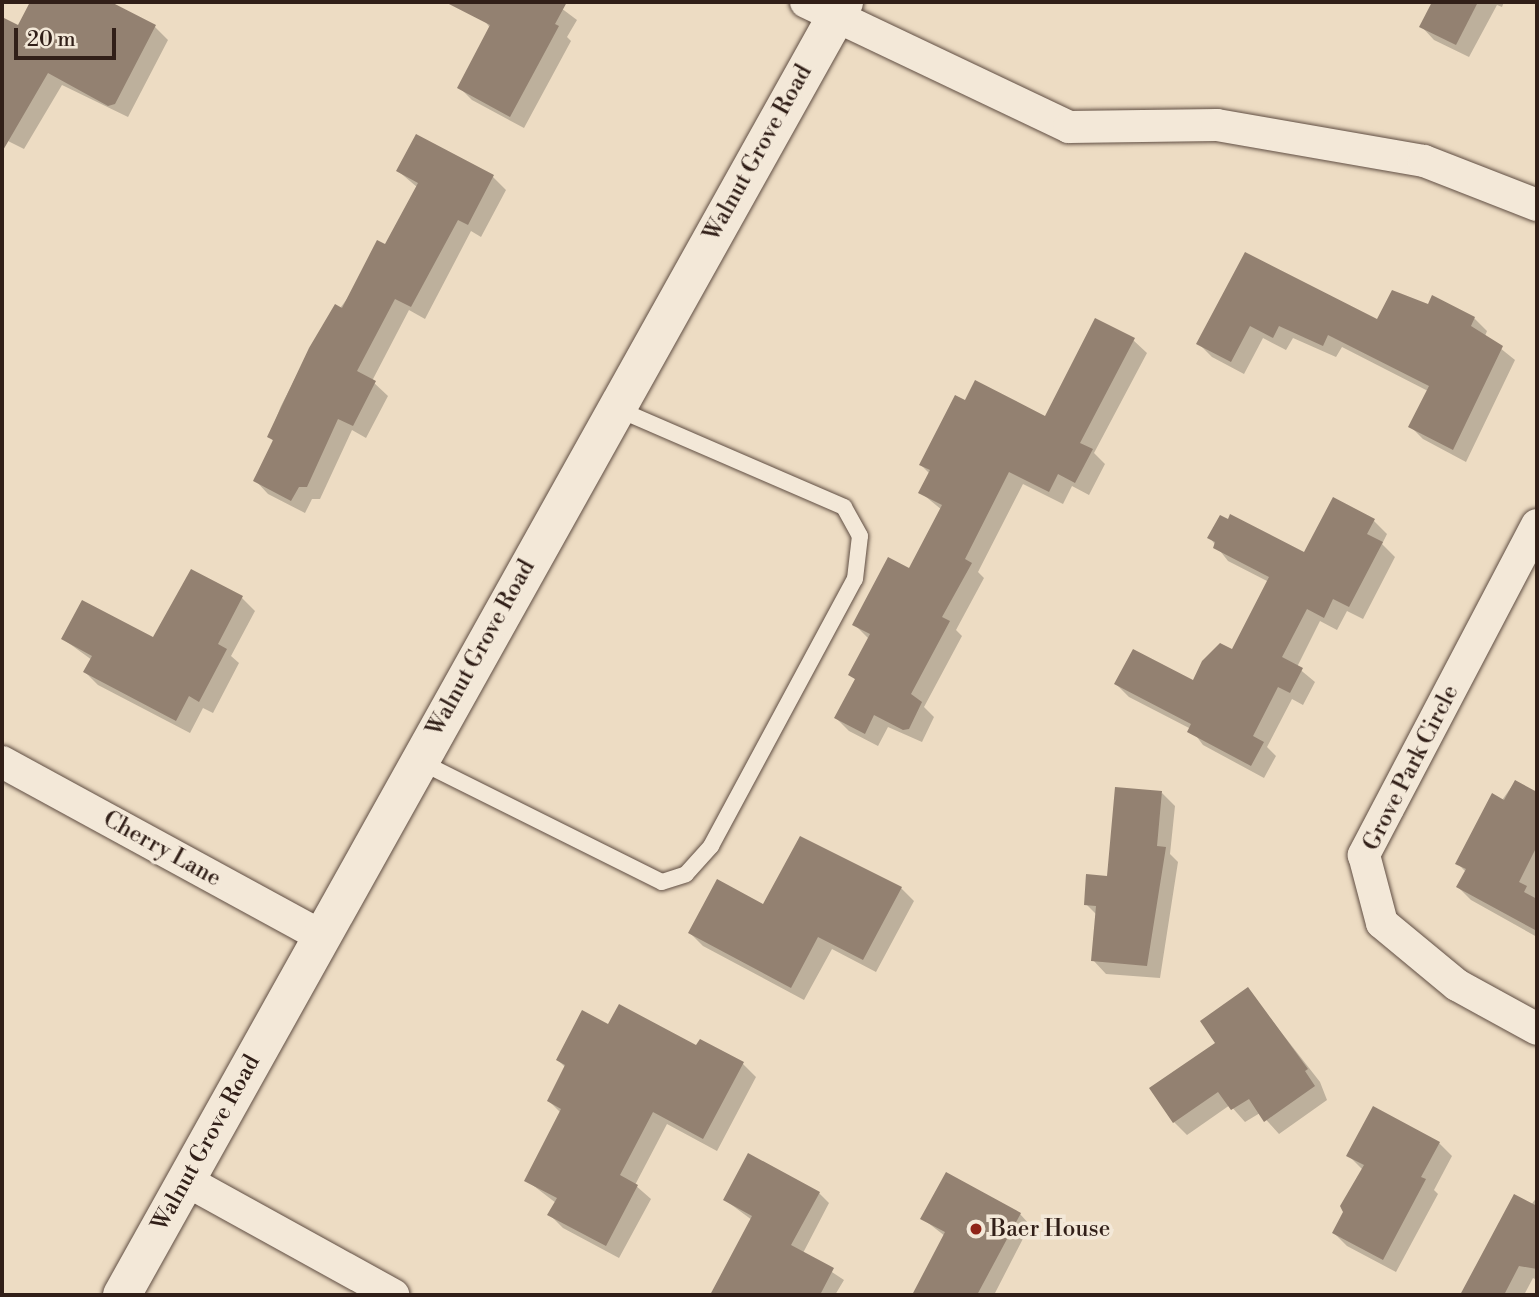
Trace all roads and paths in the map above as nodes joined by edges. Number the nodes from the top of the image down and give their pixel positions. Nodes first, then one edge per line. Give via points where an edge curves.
1 (828, 6) edge
2 (1537, 205) edge
3 (615, 408) junction
4 (1537, 525) edge
5 (419, 761) junction
6 (2, 762) edge
7 (323, 937) junction
8 (1537, 1029) edge
9 (185, 1180) junction
10 (122, 1295) edge
11 (393, 1295) edge

1 - 2 street via 1069,127 1230,128 1424,161
1 - 3 main road, Walnut Grove Road
3 - 5 main road, Walnut Grove Road
3 - 5 lane via 844,507 860,536 855,579 711,846 686,874 662,882
4 - 8 street, Grove Park Circle via 1364,855 1382,923 1457,985
5 - 7 main road, Walnut Grove Road
6 - 7 street, Cherry Lane
7 - 9 main road, Walnut Grove Road
9 - 10 main road, Walnut Grove Road
9 - 11 street

